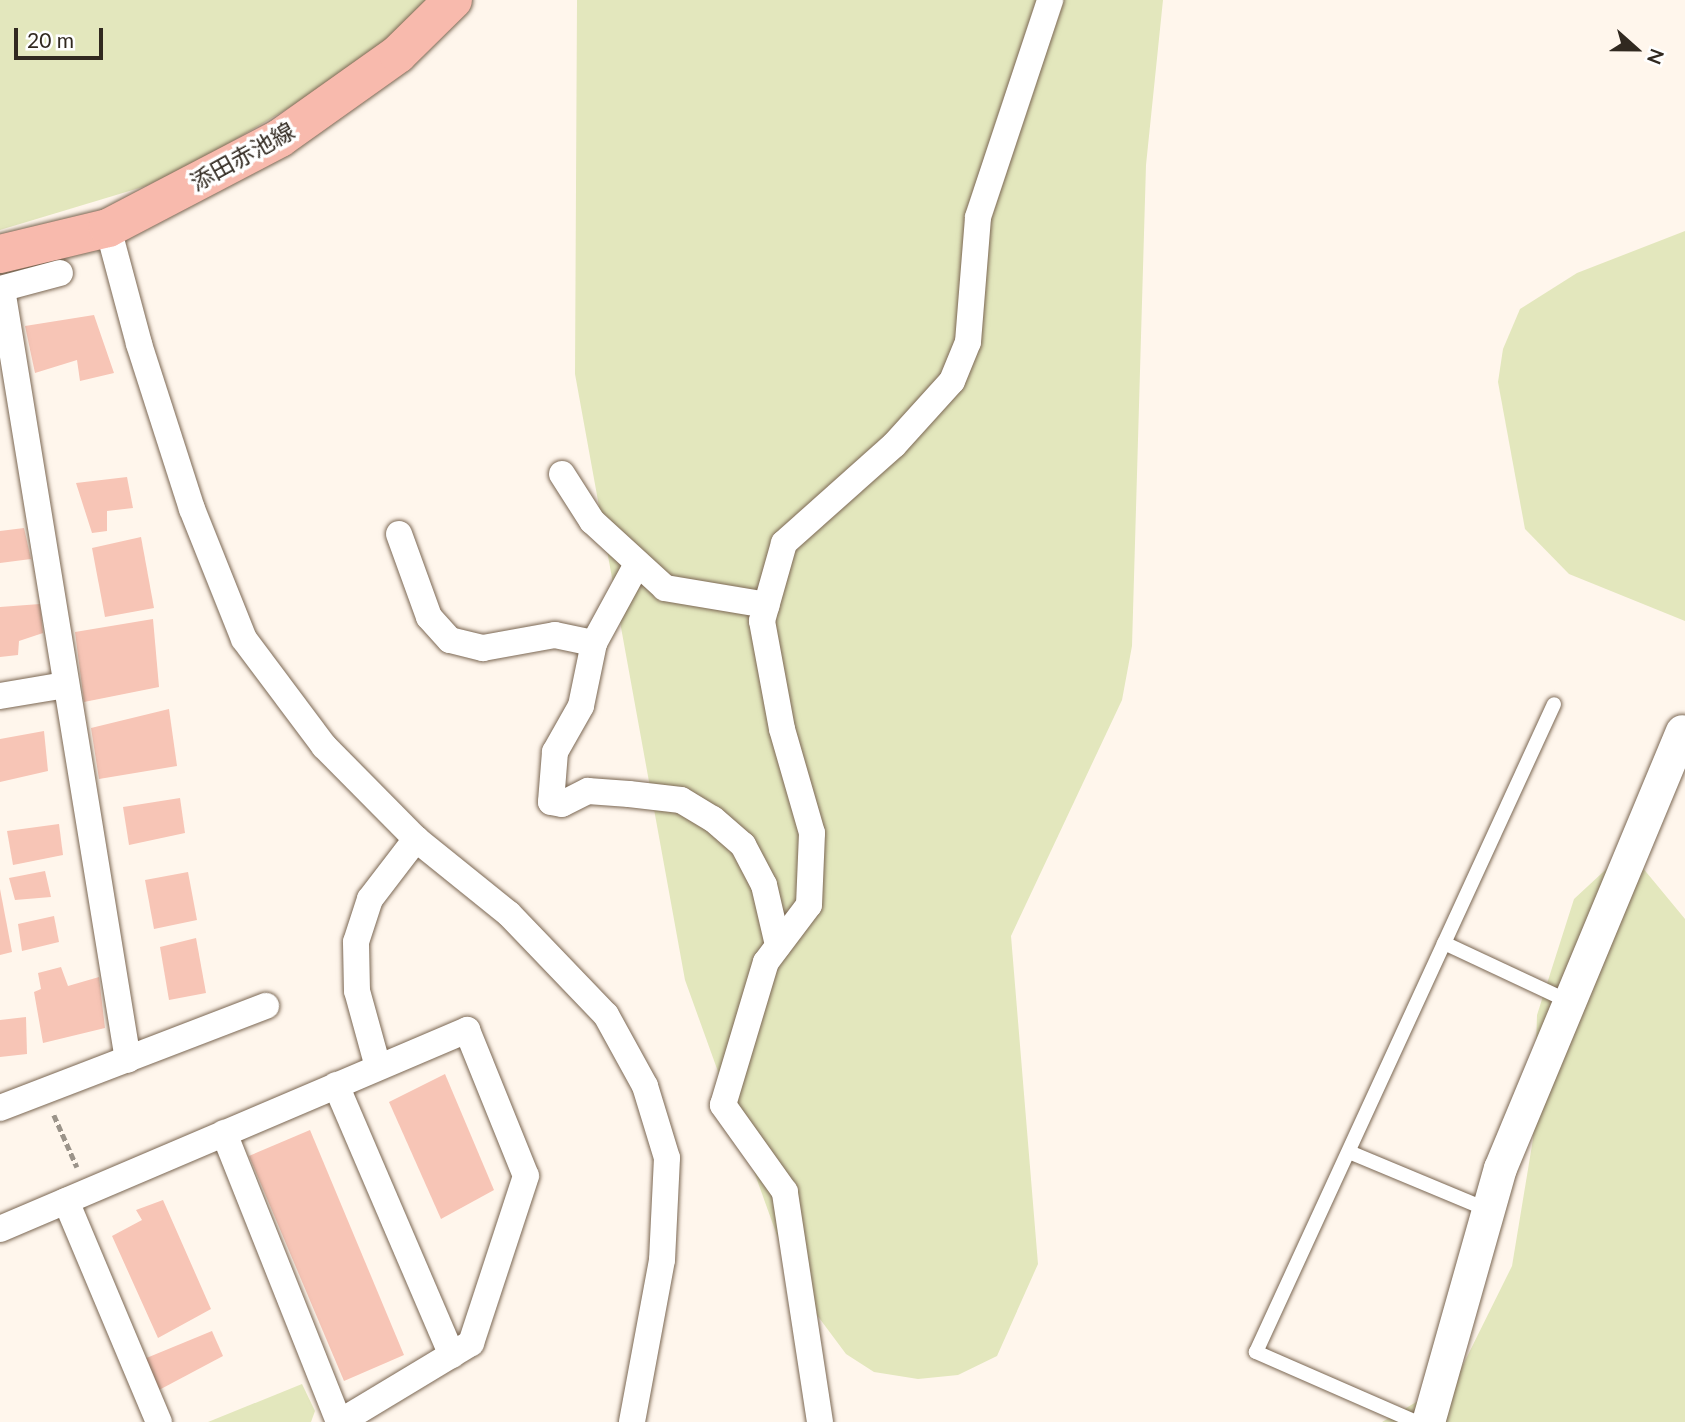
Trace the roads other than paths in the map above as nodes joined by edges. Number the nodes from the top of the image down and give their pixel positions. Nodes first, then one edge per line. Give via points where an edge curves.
1 (453, 0) edge
2 (1050, 0) edge
3 (108, 228) junction
4 (60, 273) dead end
5 (1, 277) edge
6 (562, 474) dead end
7 (399, 534) dead end
8 (636, 566) junction
9 (767, 605) junction
10 (594, 643) junction
11 (66, 685) junction
12 (0, 696) edge
13 (1554, 704) dead end
14 (1682, 731) dead end
15 (416, 839) junction
16 (1444, 943) junction
17 (778, 945) junction
18 (1570, 1002) junction
19 (266, 1006) dead end
20 (128, 1060) junction
21 (378, 1068) junction
22 (336, 1086) junction
23 (0, 1108) edge
24 (224, 1133) junction
25 (1349, 1152) junction
26 (77, 1196) junction
27 (1488, 1210) junction
28 (0, 1229) edge
29 (452, 1355) junction
30 (159, 1422) edge
31 (340, 1422) edge
32 (632, 1422) edge
33 (820, 1422) edge
34 (1416, 1422) edge
35 (1428, 1422) edge

1 - 3 main road, 添田赤池線 via 398,54 280,138
2 - 9 street via 978,217 968,342 952,381 894,445 784,543
3 - 5 main road, 添田赤池線
3 - 15 street via 139,344 192,509 244,639 324,746
4 - 5 street
5 - 11 street
6 - 8 street via 592,521
7 - 10 street via 429,617 450,640 484,648 555,635
8 - 9 street via 665,588
8 - 10 street
9 - 17 street via 762,621 782,729 812,833 809,905
10 - 17 street via 581,706 555,752 551,802 562,804 588,791 629,794 681,800 713,819 743,845 764,884
11 - 12 street
11 - 20 street
13 - 16 lane
14 - 18 street
15 - 21 street via 370,899 356,942 357,991
15 - 32 street via 509,914 606,1015 645,1086 667,1158 662,1260
16 - 18 lane
16 - 25 lane
17 - 33 street via 766,962 723,1105 785,1192
18 - 27 street via 1500,1168
19 - 20 street
20 - 23 street
21 - 22 street
21 - 29 street via 467,1030 526,1176 471,1343
22 - 24 street
22 - 29 street
24 - 26 street
24 - 31 street
25 - 27 lane
25 - 34 lane via 1256,1352
26 - 28 street
26 - 30 street
27 - 35 street
29 - 31 street

